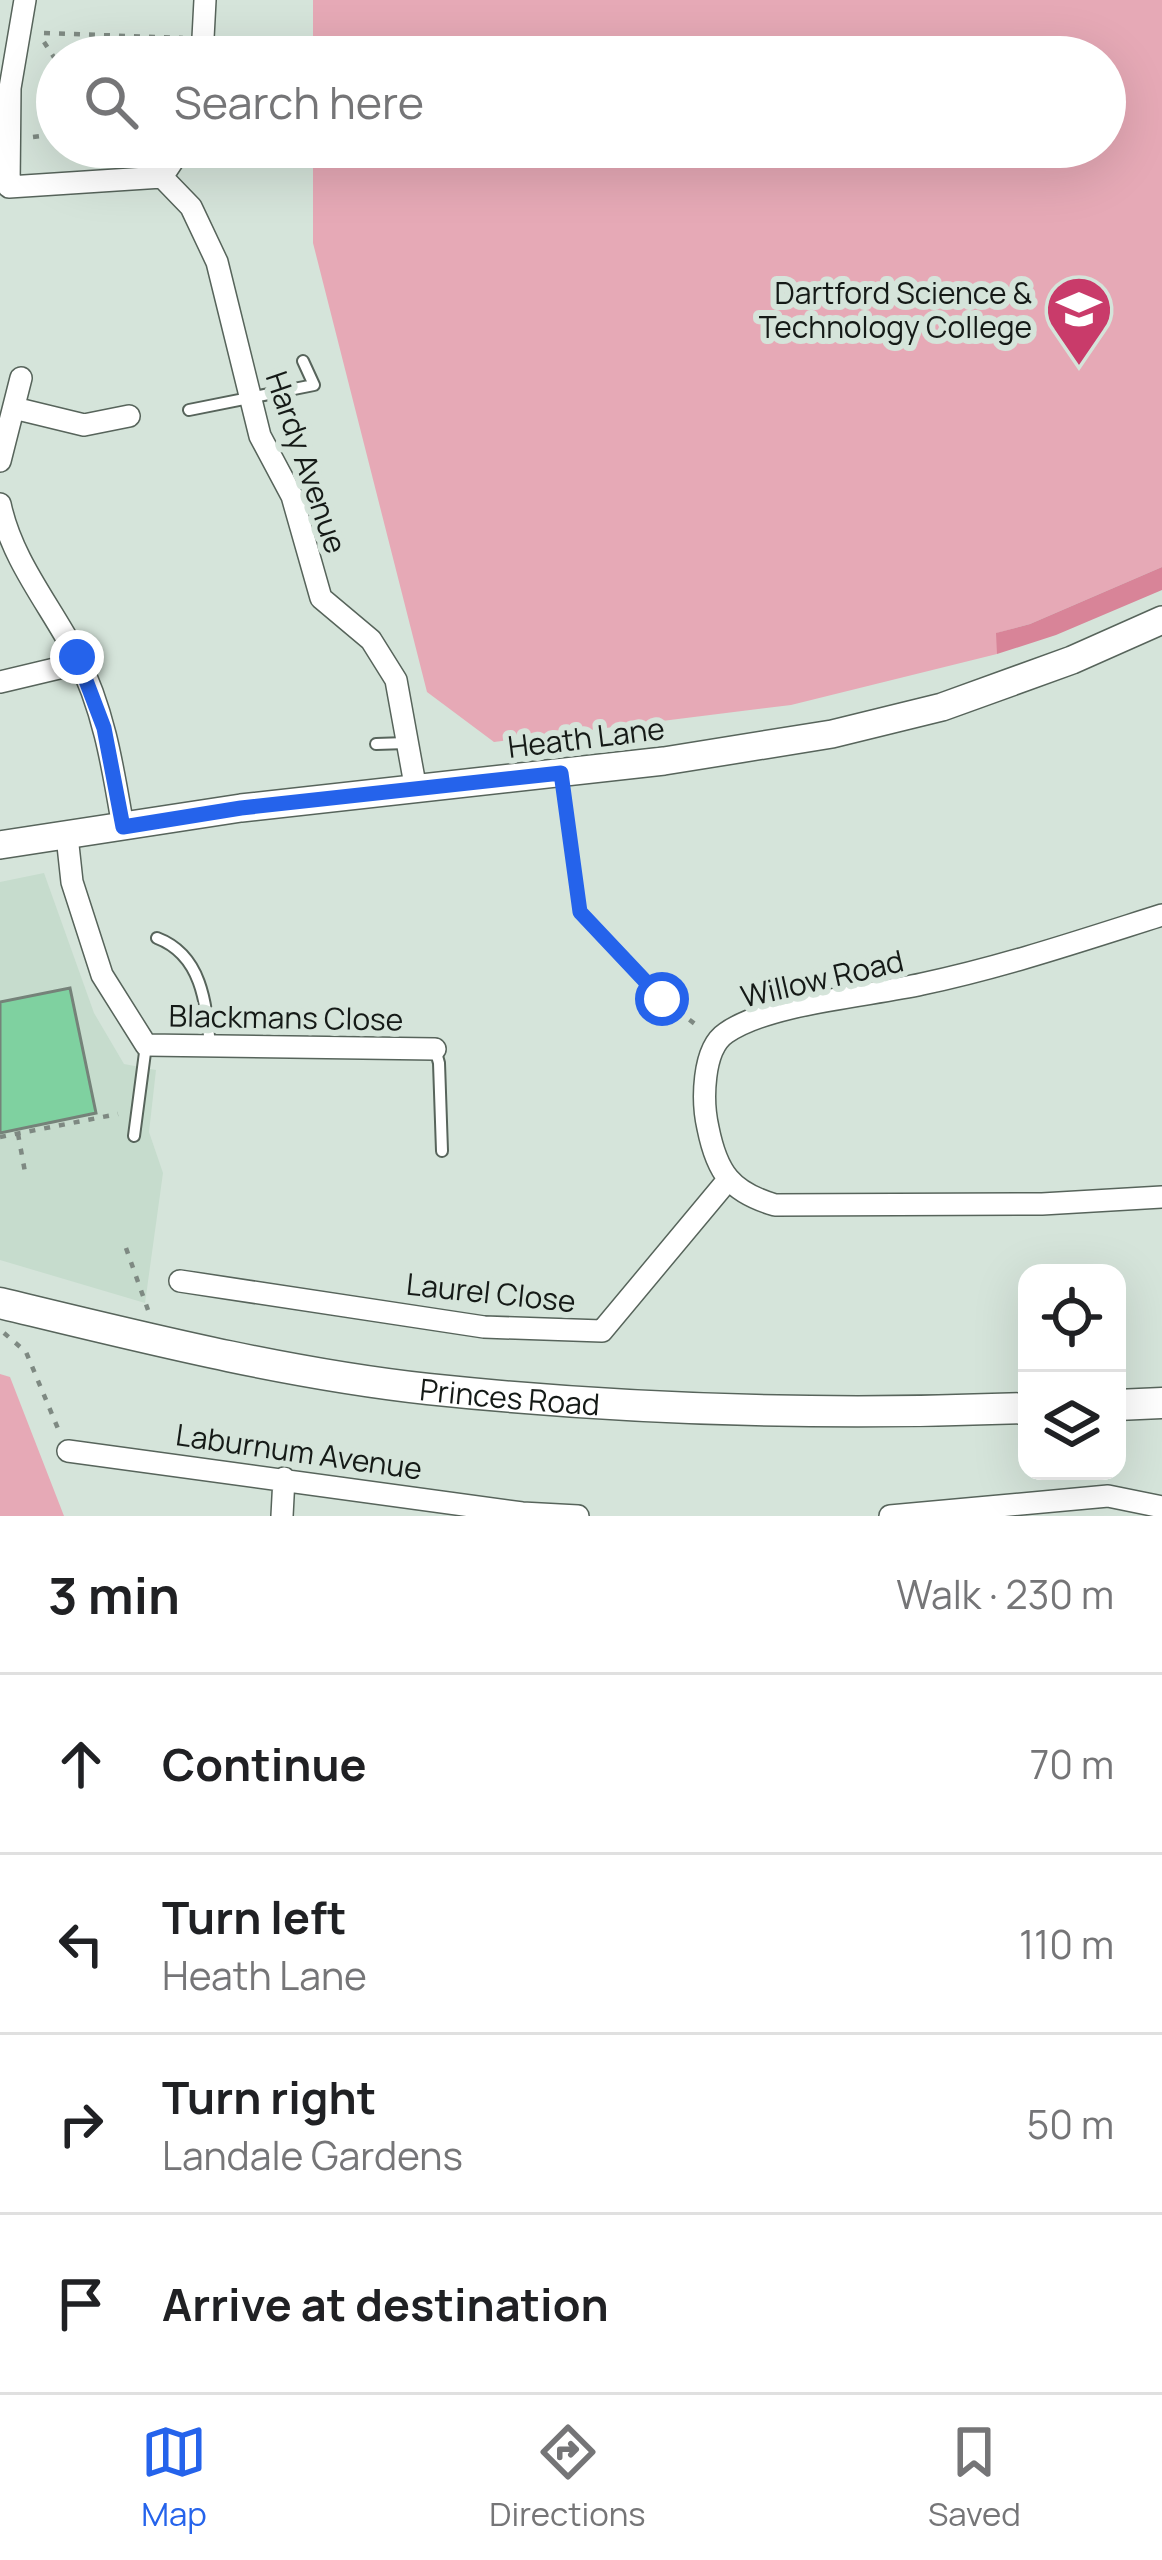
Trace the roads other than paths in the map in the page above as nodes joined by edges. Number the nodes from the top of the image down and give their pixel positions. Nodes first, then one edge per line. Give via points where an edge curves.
1 (25, 0) edge
2 (205, 0) edge
3 (204, 36) edge
4 (169, 168) edge
5 (163, 177) junction
6 (303, 361) dead end
7 (22, 378) dead end
8 (250, 397) junction
9 (14, 408) junction
10 (189, 410) dead end
11 (129, 416) dead end
12 (0, 461) edge
13 (0, 505) edge
14 (1162, 620) edge
15 (80, 663) junction
16 (0, 682) edge
17 (409, 742) junction
18 (376, 744) dead end
19 (416, 790) junction
20 (123, 827) junction
21 (67, 836) junction
22 (0, 845) edge
23 (1162, 915) edge
24 (157, 938) dead end
25 (146, 1045) junction
26 (210, 1046) junction
27 (435, 1049) joint
28 (134, 1136) dead end
29 (442, 1151) dead end
30 (727, 1181) junction
31 (1162, 1197) edge
32 (180, 1282) dead end
33 (0, 1303) edge
34 (1162, 1403) edge
35 (1126, 1405) edge
36 (1018, 1408) edge
37 (68, 1451) road end
38 (284, 1478) junction
39 (1162, 1507) edge
40 (523, 1514) edge
41 (282, 1516) edge
42 (578, 1516) edge
43 (890, 1516) edge

1 - 5 street via 10,88 9,187
2 - 3 street
4 - 5 street
5 - 8 street, Hardy Avenue via 190,207 217,262
6 - 8 lane via 314,385
7 - 9 street
8 - 10 lane
8 - 17 street, Hardy Avenue via 260,436 292,496 321,598 371,640 396,680
9 - 11 street via 84,425
9 - 12 street
13 - 15 street via 15,552
14 - 19 street, Heath Lane via 942,707 832,734
15 - 16 street
15 - 20 street via 104,728
17 - 18 lane
17 - 19 street, Hardy Avenue
19 - 20 street, Heath Lane
20 - 21 street, Heath Lane
21 - 22 street, Heath Lane
21 - 25 street, Blackmans Close via 72,882 102,975
23 - 30 street, Willow Road via 928,983 761,1016 722,1035 708,1060 707,1126
24 - 26 lane via 179,946 206,993
25 - 26 street, Blackmans Close
25 - 28 lane
26 - 27 street, Blackmans Close
27 - 29 lane
30 - 31 street via 775,1205
30 - 32 street, Laurel Close via 602,1331 484,1327
33 - 36 main road, Princes Road via 199,1351 424,1388 698,1411
34 - 35 main road
37 - 38 street, Laburnum Avenue
38 - 40 street, Laburnum Avenue
38 - 41 street
39 - 43 street via 1108,1496
40 - 42 street, Laburnum Avenue

